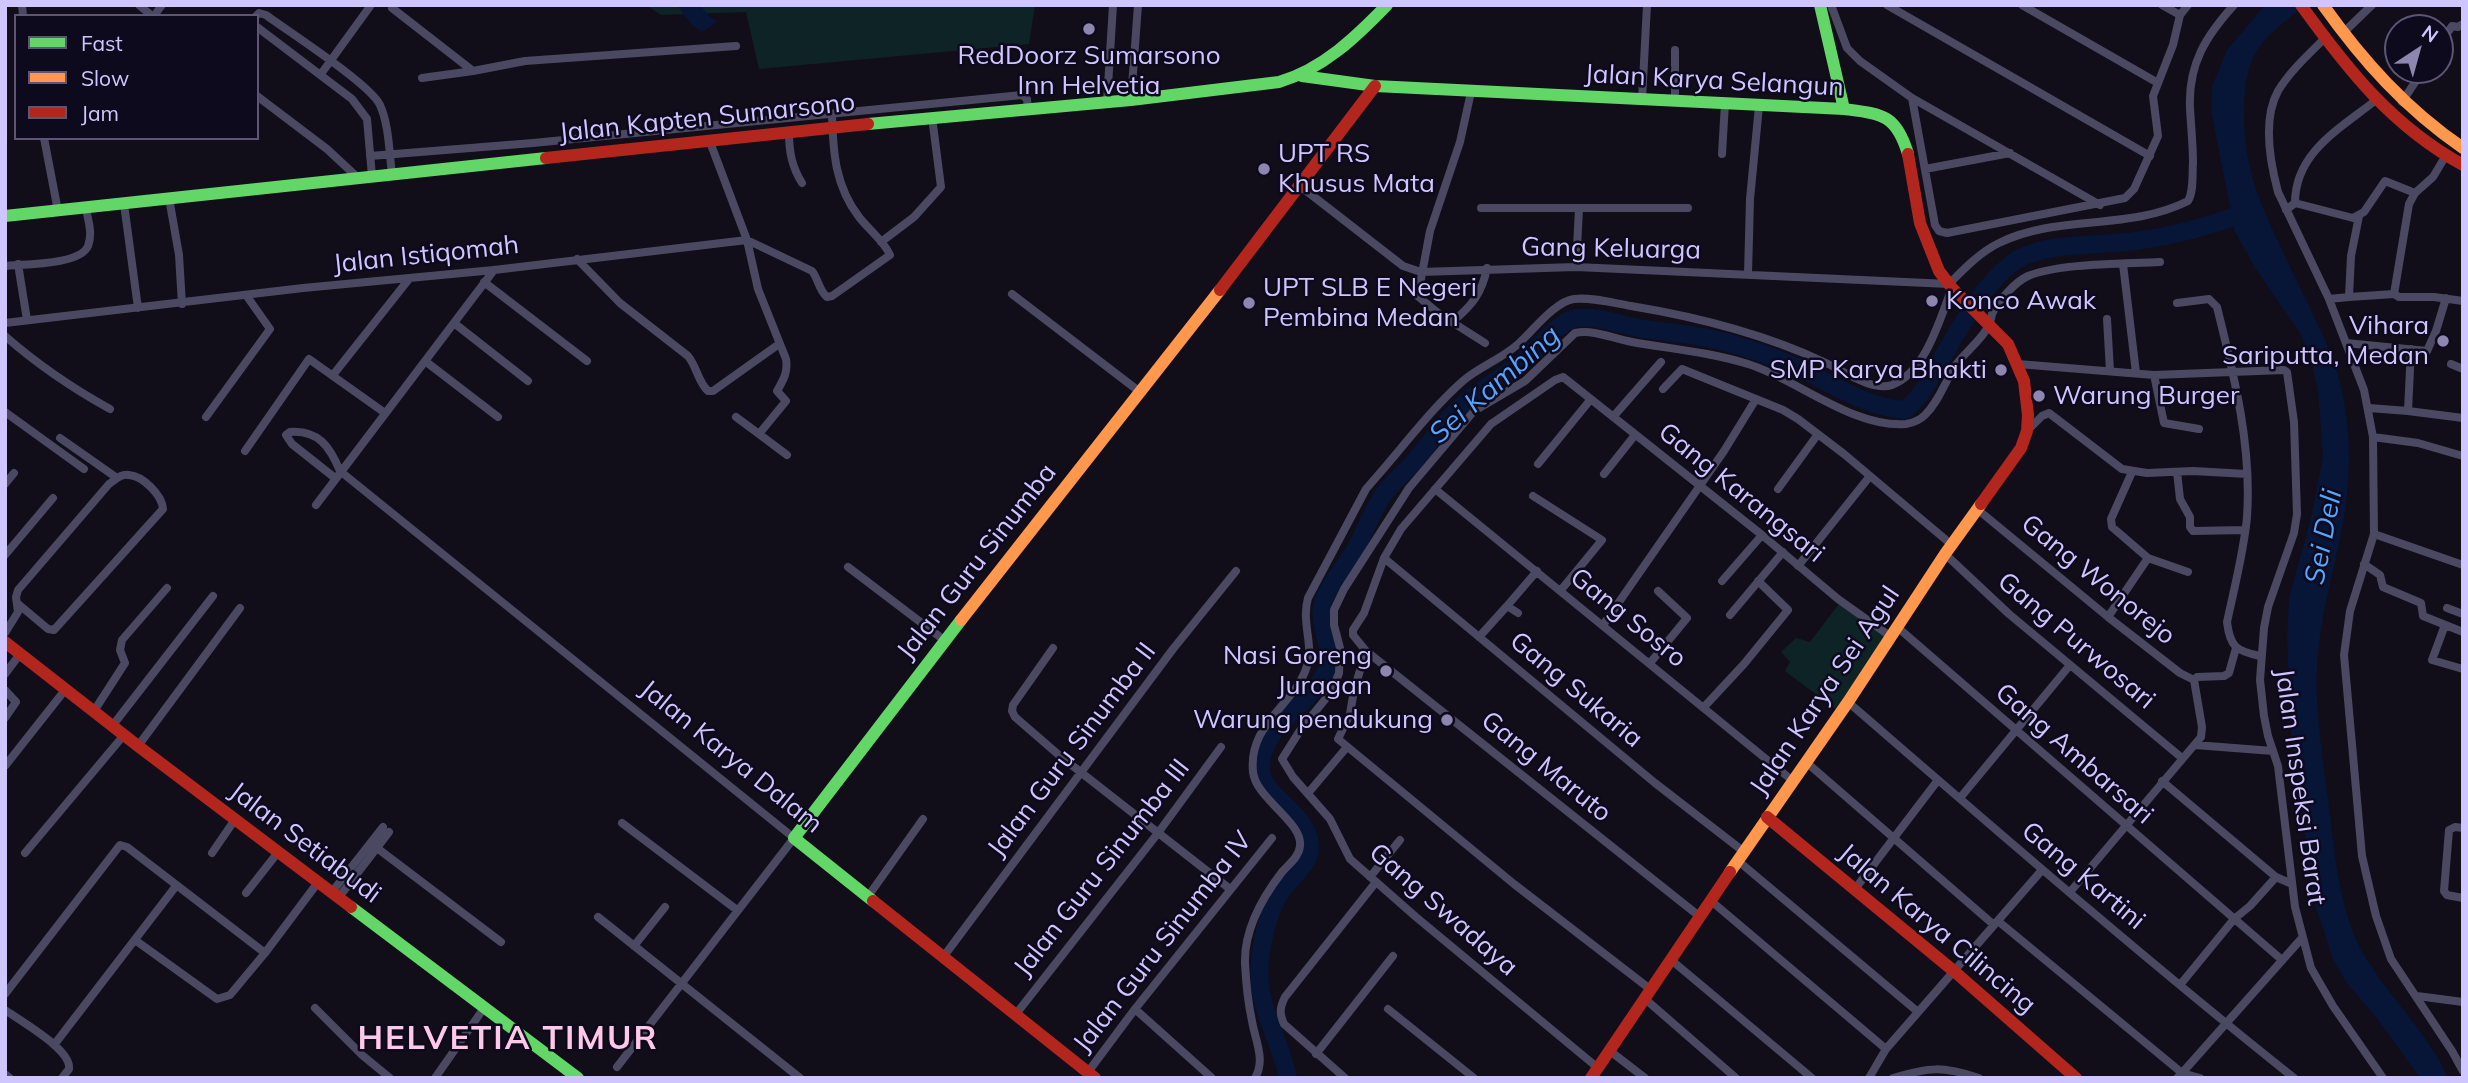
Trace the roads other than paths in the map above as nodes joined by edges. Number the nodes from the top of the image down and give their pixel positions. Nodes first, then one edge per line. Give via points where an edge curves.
1 (371, 5) edge
2 (1114, 5) edge
3 (1138, 5) edge
4 (1387, 5) edge
5 (1647, 5) edge
6 (1820, 5) edge
7 (1831, 5) edge
8 (1887, 5) edge
9 (2022, 5) edge
10 (2162, 5) edge
11 (2188, 5) edge
12 (2234, 5) edge
13 (2301, 5) edge
14 (2323, 5) edge
15 (2372, 5) edge
16 (392, 8) dead end
17 (258, 14) edge
18 (2180, 15) junction
19 (259, 28) edge
20 (2340, 29) junction
21 (2322, 34) junction
22 (736, 46) dead end
23 (1675, 50) dead end
24 (330, 61) junction
25 (473, 71) junction
26 (321, 74) junction
27 (1302, 76) junction
28 (422, 78) dead end
29 (2158, 83) junction
30 (2414, 84) edge
31 (1375, 86) junction
32 (1471, 92) junction
33 (259, 98) edge
34 (1912, 98) junction
35 (1131, 100) junction
36 (1642, 100) junction
37 (2375, 100) junction
38 (1675, 101) junction
39 (1107, 102) junction
40 (2402, 102) junction
41 (1725, 103) junction
42 (1759, 106) junction
43 (1844, 109) junction
44 (934, 113) junction
45 (832, 121) junction
46 (789, 133) junction
47 (619, 135) junction
48 (44, 140) edge
49 (710, 142) junction
50 (2463, 148) edge
51 (620, 150) junction
52 (2010, 153) junction
53 (1722, 154) dead end
54 (370, 156) junction
55 (390, 156) junction
56 (2150, 156) junction
57 (2445, 157) junction
58 (2463, 165) edge
59 (1925, 169) junction
60 (393, 174) junction
61 (372, 176) junction
62 (358, 178) junction
63 (802, 183) dead end
64 (1300, 186) junction
65 (2415, 193) junction
66 (169, 198) junction
67 (2295, 202) junction
68 (124, 204) junction
69 (2100, 205) junction
70 (86, 208) junction
71 (1481, 208) dead end
72 (1688, 208) dead end
73 (1579, 209) junction
74 (2286, 210) junction
75 (58, 211) junction
76 (5, 216) edge
77 (2358, 216) junction
78 (747, 240) junction
79 (881, 242) junction
80 (577, 259) junction
81 (2160, 262) dead end
82 (18, 264) junction
83 (2123, 264) junction
84 (5, 266) edge
85 (1576, 267) junction
86 (1487, 268) junction
87 (494, 270) junction
88 (1421, 272) junction
89 (1748, 274) junction
90 (409, 279) junction
91 (484, 282) junction
92 (1954, 289) junction
93 (1012, 294) dead end
94 (2395, 294) junction
95 (246, 296) junction
96 (2349, 297) junction
97 (2446, 298) junction
98 (2329, 299) junction
99 (2463, 301) edge
100 (2177, 303) dead end
101 (182, 304) junction
102 (138, 308) junction
103 (2107, 319) dead end
104 (27, 320) junction
105 (1452, 322) junction
106 (5, 323) edge
107 (454, 323) junction
108 (1988, 324) junction
109 (5, 337) edge
110 (1485, 342) dead end
111 (2346, 343) junction
112 (779, 344) junction
113 (2411, 349) junction
114 (587, 360) dead end
115 (425, 361) junction
116 (1661, 362) dead end
117 (2018, 365) junction
118 (2451, 365) dead end
119 (2463, 369) edge
120 (2110, 371) junction
121 (2234, 371) junction
122 (2136, 373) junction
123 (333, 375) junction
124 (2154, 375) junction
125 (528, 381) dead end
126 (1663, 389) dead end
127 (1140, 392) junction
128 (1591, 399) junction
129 (1756, 400) junction
130 (2369, 408) junction
131 (110, 409) dead end
132 (2408, 411) junction
133 (5, 412) edge
134 (385, 413) junction
135 (206, 417) dead end
136 (498, 417) dead end
137 (736, 417) dead end
138 (1613, 417) junction
139 (2463, 418) edge
140 (2199, 429) dead end
141 (2027, 431) junction
142 (759, 434) junction
143 (1635, 435) junction
144 (1818, 435) junction
145 (2373, 437) junction
146 (60, 438) dead end
147 (245, 451) dead end
148 (331, 451) junction
149 (787, 455) dead end
150 (2463, 456) edge
151 (1538, 464) dead end
152 (321, 467) junction
153 (84, 469) dead end
154 (15, 472) dead end
155 (2132, 472) junction
156 (2178, 472) junction
157 (1604, 474) dead end
158 (2247, 474) junction
159 (338, 475) junction
160 (1870, 476) junction
161 (117, 478) junction
162 (5, 484) edge
163 (1700, 487) junction
164 (1435, 489) junction
165 (1778, 489) dead end
166 (1533, 496) dead end
167 (54, 498) dead end
168 (316, 505) dead end
169 (1977, 509) junction
170 (2244, 530) junction
171 (2374, 534) junction
172 (1762, 535) junction
173 (1948, 549) junction
174 (1783, 552) junction
175 (5, 555) edge
176 (1384, 558) junction
177 (2148, 558) junction
178 (2364, 564) junction
179 (2463, 565) edge
180 (1798, 566) junction
181 (848, 567) dead end
182 (1236, 571) dead end
183 (1537, 571) junction
184 (2188, 572) dead end
185 (1758, 581) junction
186 (1722, 582) dead end
187 (167, 588) dead end
188 (1561, 590) junction
189 (1658, 591) dead end
190 (213, 596) dead end
191 (18, 603) junction
192 (1507, 606) junction
193 (240, 608) dead end
194 (2447, 608) dead end
195 (1518, 614) dead end
196 (2463, 614) edge
197 (1730, 615) dead end
198 (2108, 617) junction
199 (1603, 625) junction
200 (2445, 625) junction
201 (1893, 631) junction
202 (2463, 632) edge
203 (5, 633) edge
204 (1479, 637) junction
205 (944, 640) junction
206 (5, 642) edge
207 (1053, 648) dead end
208 (2236, 648) junction
209 (1366, 650) junction
210 (20, 654) junction
211 (2260, 656) junction
212 (1650, 663) junction
213 (2070, 665) junction
214 (2463, 669) edge
215 (5, 674) edge
216 (2194, 680) junction
217 (5, 690) edge
218 (65, 690) junction
219 (1848, 702) junction
220 (1704, 707) junction
221 (94, 711) junction
222 (5, 718) edge
223 (113, 725) junction
224 (2015, 731) junction
225 (124, 735) junction
226 (138, 746) junction
227 (2195, 746) junction
228 (1221, 747) dead end
229 (1347, 747) junction
230 (2273, 751) junction
231 (2182, 758) junction
232 (1807, 762) junction
233 (5, 766) edge
234 (1082, 773) junction
235 (1938, 780) junction
236 (1793, 781) junction
237 (2162, 781) junction
238 (1309, 792) junction
239 (1960, 798) junction
240 (1767, 817) junction
241 (236, 818) junction
242 (923, 819) dead end
243 (622, 823) dead end
244 (2125, 825) junction
245 (2463, 828) edge
246 (1158, 833) junction
247 (794, 838) junction
248 (1272, 838) dead end
249 (1892, 838) junction
250 (1401, 840) dead end
251 (377, 848) junction
252 (279, 851) junction
253 (25, 853) dead end
254 (212, 853) dead end
255 (1740, 856) junction
256 (2042, 870) junction
257 (2276, 877) junction
258 (1373, 880) junction
259 (319, 881) junction
260 (2292, 884) junction
261 (176, 886) junction
262 (1230, 889) junction
263 (1855, 889) junction
264 (2070, 892) junction
265 (246, 893) dead end
266 (336, 894) junction
267 (869, 895) junction
268 (2463, 898) edge
269 (1710, 900) junction
270 (665, 907) dead end
271 (737, 910) junction
272 (1699, 916) junction
273 (598, 917) dead end
274 (2234, 919) junction
275 (1996, 923) junction
276 (2302, 938) junction
277 (135, 940) junction
278 (501, 942) dead end
279 (634, 946) junction
280 (265, 953) junction
281 (944, 956) junction
282 (1393, 956) dead end
283 (1670, 959) junction
284 (2282, 960) junction
285 (1955, 972) junction
286 (682, 984) junction
287 (2180, 985) junction
288 (1647, 993) junction
289 (5, 994) edge
290 (2417, 996) junction
291 (2463, 1002) edge
292 (315, 1008) dead end
293 (484, 1008) junction
294 (1135, 1009) junction
295 (1388, 1009) dead end
296 (5, 1010) edge
297 (1918, 1012) junction
298 (1016, 1014) junction
299 (2226, 1024) junction
300 (54, 1045) junction
301 (1886, 1049) junction
302 (1610, 1051) junction
303 (2452, 1051) junction
304 (2463, 1053) edge
305 (1316, 1054) junction
306 (617, 1067) dead end
307 (2463, 1070) edge
308 (1594, 1073) edge
309 (5, 1074) edge
310 (1091, 1075) edge
311 (2179, 1075) edge
312 (10, 1078) edge
313 (62, 1078) edge
314 (390, 1078) edge
315 (435, 1078) edge
316 (578, 1078) edge
317 (800, 1078) edge
318 (1212, 1078) edge
319 (1255, 1078) edge
320 (1345, 1078) edge
321 (1474, 1078) edge
322 (1645, 1078) edge
323 (1737, 1078) edge
324 (1812, 1078) edge
325 (1869, 1078) edge
326 (1893, 1078) edge
327 (1979, 1078) edge
328 (2076, 1078) edge
329 (2200, 1078) edge
330 (2294, 1078) edge
331 (2383, 1078) edge

1 - 24 street
2 - 39 street
3 - 35 street
4 - 27 main road, Jalan Kapten Sumarsono
5 - 36 street
6 - 43 main road
7 - 34 street via 1852,55
8 - 56 street
9 - 29 street
10 - 18 street
11 - 18 street
12 - 92 street via 2212,29 2196,64 2190,106 2193,145 2188,201 2111,221 2024,233 1997,244
13 - 21 main road
14 - 20 main road
15 - 20 street
16 - 25 street
17 - 24 street via 266,15
18 - 29 street
19 - 26 street
20 - 40 main road
21 - 37 main road
21 - 74 street via 2274,99 2271,160
22 - 25 street via 525,61
23 - 38 street
24 - 26 street
24 - 55 street via 378,102
25 - 28 street
26 - 54 street via 365,114
27 - 31 main road, Jalan Karya Selangun
27 - 35 main road, Jalan Kapten Sumarsono
29 - 56 street via 2153,96 2158,135
30 - 40 street
31 - 32 main road, Jalan Karya Selangun
31 - 64 main road, Jalan Guru Sinumba
32 - 36 main road, Jalan Karya Selangun
32 - 88 street
33 - 62 street
34 - 52 street
34 - 59 street
35 - 39 main road, Jalan Kapten Sumarsono
36 - 38 main road, Jalan Karya Selangun
37 - 57 main road
37 - 67 street via 2312,152 2295,187
38 - 41 main road, Jalan Karya Selangun
39 - 44 main road, Jalan Kapten Sumarsono via 1028,111
40 - 50 main road
41 - 42 main road, Jalan Karya Selangun
41 - 53 street
42 - 43 main road, Jalan Karya Selangun
42 - 89 street
43 - 92 main road, Jalan Karya Selangun via 1880,114 1899,129 1908,152 1920,223 1939,271
44 - 45 main road, Jalan Kapten Sumarsono
44 - 79 street via 940,189
45 - 46 main road, Jalan Kapten Sumarsono
45 - 47 street
45 - 79 street via 837,173 845,194
46 - 49 main road, Jalan Kapten Sumarsono
46 - 63 street via 789,151
47 - 51 street
47 - 55 street
48 - 75 street
49 - 51 main road, Jalan Kapten Sumarsono
49 - 78 street
51 - 60 main road, Jalan Kapten Sumarsono
52 - 59 street
52 - 69 street
54 - 55 street
54 - 61 street
55 - 60 street
56 - 69 street via 2125,198
57 - 58 main road
57 - 65 street via 2433,177
59 - 69 street via 1936,225 1947,233
60 - 61 main road, Jalan Kapten Sumarsono
61 - 62 main road, Jalan Kapten Sumarsono
62 - 66 main road, Jalan Kapten Sumarsono
64 - 88 street via 1403,266
64 - 127 main road, Jalan Guru Sinumba
65 - 77 street via 2385,181
65 - 94 street via 2409,204
66 - 68 main road, Jalan Kapten Sumarsono
66 - 101 street
67 - 74 street
67 - 77 street via 2349,218
68 - 70 main road, Jalan Kapten Sumarsono
68 - 102 street
70 - 75 main road, Jalan Kapten Sumarsono
70 - 82 street via 90,238 82,254
71 - 73 street
72 - 73 street
73 - 85 street
74 - 98 street
75 - 76 main road, Jalan Kapten Sumarsono
77 - 96 street
78 - 79 street via 812,271 827,297 890,257
78 - 80 street, Jalan Istiqomah
78 - 112 street via 758,289
80 - 87 street, Jalan Istiqomah
80 - 112 street via 620,303 688,356 708,391
81 - 83 street
82 - 84 street
82 - 104 street
83 - 108 street via 2028,277 1999,303
83 - 122 street
85 - 86 street, Gang Keluarga
85 - 89 street, Gang Keluarga
86 - 88 street, Gang Keluarga
86 - 105 street via 1483,286 1467,310
87 - 90 street, Jalan Istiqomah
87 - 91 street
88 - 105 street via 1412,288 1415,294
89 - 92 street, Gang Keluarga
90 - 95 street, Jalan Istiqomah
90 - 123 street
91 - 107 street
91 - 114 street
92 - 108 main road, Jalan Karya Selangun
92 - 319 street via 1931,344 1911,370 1884,387 1757,334 1688,315 1594,300 1567,301 1507,353 1464,380 1378,474 1308,598 1304,617 1307,667 1258,739 1253,759 1254,781 1297,832 1300,845 1253,917 1245,961 1259,1049
93 - 127 street
94 - 96 street
94 - 97 street
95 - 101 street, Jalan Istiqomah
95 - 135 street via 270,329
96 - 98 street
97 - 99 street
97 - 113 street via 2428,351
98 - 111 street
100 - 121 street via 2213,301
101 - 102 street, Jalan Istiqomah
102 - 104 street, Jalan Istiqomah
103 - 120 street
104 - 106 street, Jalan Istiqomah
105 - 110 street
107 - 115 street
107 - 125 street
108 - 117 main road, Jalan Karya Sei Agul via 2008,344
108 - 238 street, Gang Swadaya via 1924,416 1908,424 1854,413 1748,364 1687,349 1575,333 1525,381 1475,411 1450,437 1409,488 1344,589 1334,610 1339,673 1332,691 1282,759
109 - 131 street via 34,362
111 - 113 street
111 - 130 street
112 - 142 street via 788,369 777,391 786,401
113 - 132 street
115 - 134 street
115 - 136 street
116 - 138 street
117 - 120 street
117 - 141 main road, Jalan Karya Sei Agul via 2027,399
118 - 119 street
120 - 122 street
121 - 124 street
121 - 158 street
121 - 211 street, Jalan Inspeksi Barat via 2286,370 2294,422 2296,524 2267,607
122 - 124 street
123 - 134 street
123 - 147 street via 307,361
124 - 140 street via 2165,423
126 - 129 street, Gang Purwosari via 1682,369
127 - 205 main road, Jalan Guru Sinumba
128 - 138 street, Gang Karangsari
128 - 151 street
128 - 164 street, Gang Karangsari via 1563,377 1555,380 1499,417
129 - 144 street, Gang Purwosari via 1783,410
129 - 163 street
130 - 132 street
130 - 145 street
132 - 139 street
133 - 153 street
134 - 159 street
137 - 142 street
138 - 143 street, Gang Karangsari
141 - 155 street via 2049,412
141 - 169 main road, Jalan Karya Sei Agul via 2021,448
142 - 149 street
143 - 157 street
143 - 163 street, Gang Karangsari
144 - 160 street, Gang Purwosari
144 - 165 street
145 - 150 street
145 - 171 street
146 - 161 street
148 - 152 street
148 - 152 street, Jalan Karya Dalam via 309,434 291,431 286,435
148 - 159 street
152 - 159 street, Jalan Karya Dalam
154 - 162 street
155 - 156 street
155 - 177 street via 2110,523
156 - 158 street
156 - 170 street via 2180,499 2193,531
158 - 170 street
159 - 168 street
159 - 247 street, Jalan Karya Dalam via 433,544
160 - 173 street, Gang Purwosari
160 - 180 street
161 - 191 street via 18,590
161 - 191 street via 131,474 142,481 162,500 163,509 54,630
163 - 172 street, Gang Karangsari
163 - 199 street
164 - 176 street via 1401,529
164 - 183 street, Gang Sosro
166 - 188 street via 1602,540
167 - 175 street
169 - 173 main road, Jalan Karya Sei Agul
169 - 198 street, Gang Wonorejo
170 - 208 street via 2227,622
171 - 178 street
171 - 179 street
172 - 174 street, Gang Karangsari
172 - 186 street
173 - 201 main road, Jalan Karya Sei Agul
173 - 213 street, Gang Purwosari via 2009,614
174 - 180 street, Gang Karangsari
174 - 185 street
176 - 204 street, Gang Sukaria
176 - 209 street via 1352,632
177 - 184 street
177 - 198 street
178 - 200 street via 2380,575 2383,587 2421,603 2423,616
178 - 290 street via 2350,611 2344,655 2362,856 2391,959
180 - 201 street, Gang Karangsari via 1838,599
181 - 205 street
182 - 234 street, Jalan Guru Sinumba II
183 - 188 street, Gang Sosro
183 - 192 street
185 - 197 street
185 - 220 street via 1788,610
187 - 221 street via 122,640 125,663
188 - 199 street, Gang Sosro
189 - 212 street via 1687,618
190 - 223 street
191 - 203 street via 18,612
192 - 195 street
192 - 204 street
193 - 226 street
194 - 196 street
198 - 216 street, Gang Wonorejo
199 - 212 street, Gang Sosro
200 - 202 street
200 - 214 street via 2432,660
201 - 219 main road, Jalan Karya Sei Agul
201 - 224 street, Gang Ambarsari
204 - 255 street, Gang Sukaria
205 - 247 main road, Jalan Guru Sinumba
206 - 210 main road, Jalan Setiabudi
207 - 234 street via 1013,711
208 - 211 street
208 - 216 street via 2229,673
209 - 229 street via 1350,714 1338,736
209 - 272 street, Gang Maruto
210 - 215 street
210 - 218 main road, Jalan Setiabudi
211 - 230 street, Jalan Inspeksi Barat via 2264,716
212 - 220 street, Gang Sosro
213 - 224 street
213 - 231 street, Gang Purwosari
216 - 227 street via 2202,727
217 - 222 street via 16,701
218 - 221 main road, Jalan Setiabudi
218 - 233 street
219 - 232 main road, Jalan Karya Sei Agul
219 - 235 street, Gang Kartini
220 - 236 street, Gang Sosro
221 - 223 main road, Jalan Setiabudi
223 - 225 main road, Jalan Setiabudi
224 - 239 street
224 - 244 street, Gang Ambarsari
225 - 226 main road, Jalan Setiabudi
225 - 253 street
226 - 241 main road, Jalan Setiabudi
227 - 230 street
227 - 231 street
228 - 246 street, Jalan Guru Sinumba III
229 - 238 street
229 - 288 street
230 - 260 street, Jalan Inspeksi Barat
231 - 237 street
232 - 236 main road, Jalan Karya Sei Agul
232 - 249 street
234 - 246 street
234 - 281 street, Jalan Guru Sinumba II
235 - 239 street, Gang Kartini
235 - 249 street
236 - 240 main road, Jalan Karya Sei Agul
237 - 244 street
237 - 257 street
238 - 258 street, Gang Swadaya via 1331,819 1350,859
239 - 256 street, Gang Kartini
240 - 255 main road, Jalan Karya Sei Agul
240 - 263 main road, Jalan Karya Cilincing
241 - 252 main road, Jalan Setiabudi
241 - 254 street
242 - 267 street
243 - 271 street
244 - 264 street
244 - 274 street, Gang Ambarsari
245 - 268 street via 2449,830 2444,891
246 - 262 street
246 - 298 street, Jalan Guru Sinumba III
247 - 267 main road, Jalan Karya Dalam
247 - 271 street, Jalan Guru Sinumba
248 - 262 street, Jalan Guru Sinumba IV
249 - 263 street
249 - 275 street
250 - 258 street
251 - 266 street
251 - 266 street via 386,830
251 - 278 street
252 - 259 main road, Jalan Setiabudi
252 - 265 street
255 - 269 main road, Jalan Karya Sei Agul
255 - 297 street, Gang Sukaria
256 - 264 street, Gang Kartini
256 - 275 street
257 - 260 street
257 - 274 street
258 - 305 street via 1280,1006 1284,1024
258 - 308 street, Gang Swadaya
259 - 266 main road, Jalan Setiabudi
259 - 280 street
260 - 276 street, Jalan Inspeksi Barat
261 - 277 street
261 - 280 street
261 - 289 street via 120,845
262 - 294 street, Jalan Guru Sinumba IV
263 - 285 main road, Jalan Karya Cilincing
264 - 287 street, Gang Kartini
266 - 293 main road, Jalan Setiabudi
267 - 281 main road, Jalan Karya Dalam
269 - 272 main road, Jalan Karya Sei Agul
269 - 301 street
270 - 279 street
271 - 286 street, Jalan Guru Sinumba
272 - 283 main road, Jalan Karya Sei Agul
273 - 279 street
274 - 284 street, Gang Ambarsari
274 - 287 street
275 - 285 street
275 - 311 street
276 - 284 street
276 - 331 street, Jalan Inspeksi Barat via 2323,989
277 - 280 street via 217,999 230,995
277 - 300 street
279 - 286 street
281 - 298 main road, Jalan Karya Dalam
282 - 305 street
283 - 288 main road, Jalan Karya Sei Agul
283 - 324 street
284 - 299 street
285 - 297 street
285 - 328 main road, Jalan Karya Cilincing
286 - 306 street, Jalan Guru Sinumba
286 - 317 street
287 - 299 street, Gang Kartini
288 - 302 main road, Jalan Karya Sei Agul
288 - 323 street
290 - 291 street
290 - 303 street
292 - 314 street
293 - 315 street
293 - 316 main road, Jalan Setiabudi
294 - 310 street, Jalan Guru Sinumba IV
294 - 318 street
295 - 321 street
296 - 300 street
297 - 301 street
298 - 310 main road, Jalan Karya Dalam
299 - 311 street
299 - 330 street, Gang Kartini
300 - 313 street via 70,1063
301 - 325 street
302 - 308 main road, Jalan Karya Sei Agul
302 - 322 street
303 - 304 street
303 - 307 street
305 - 320 street
309 - 312 street
311 - 329 street
326 - 327 street via 1924,1069 1951,1069

